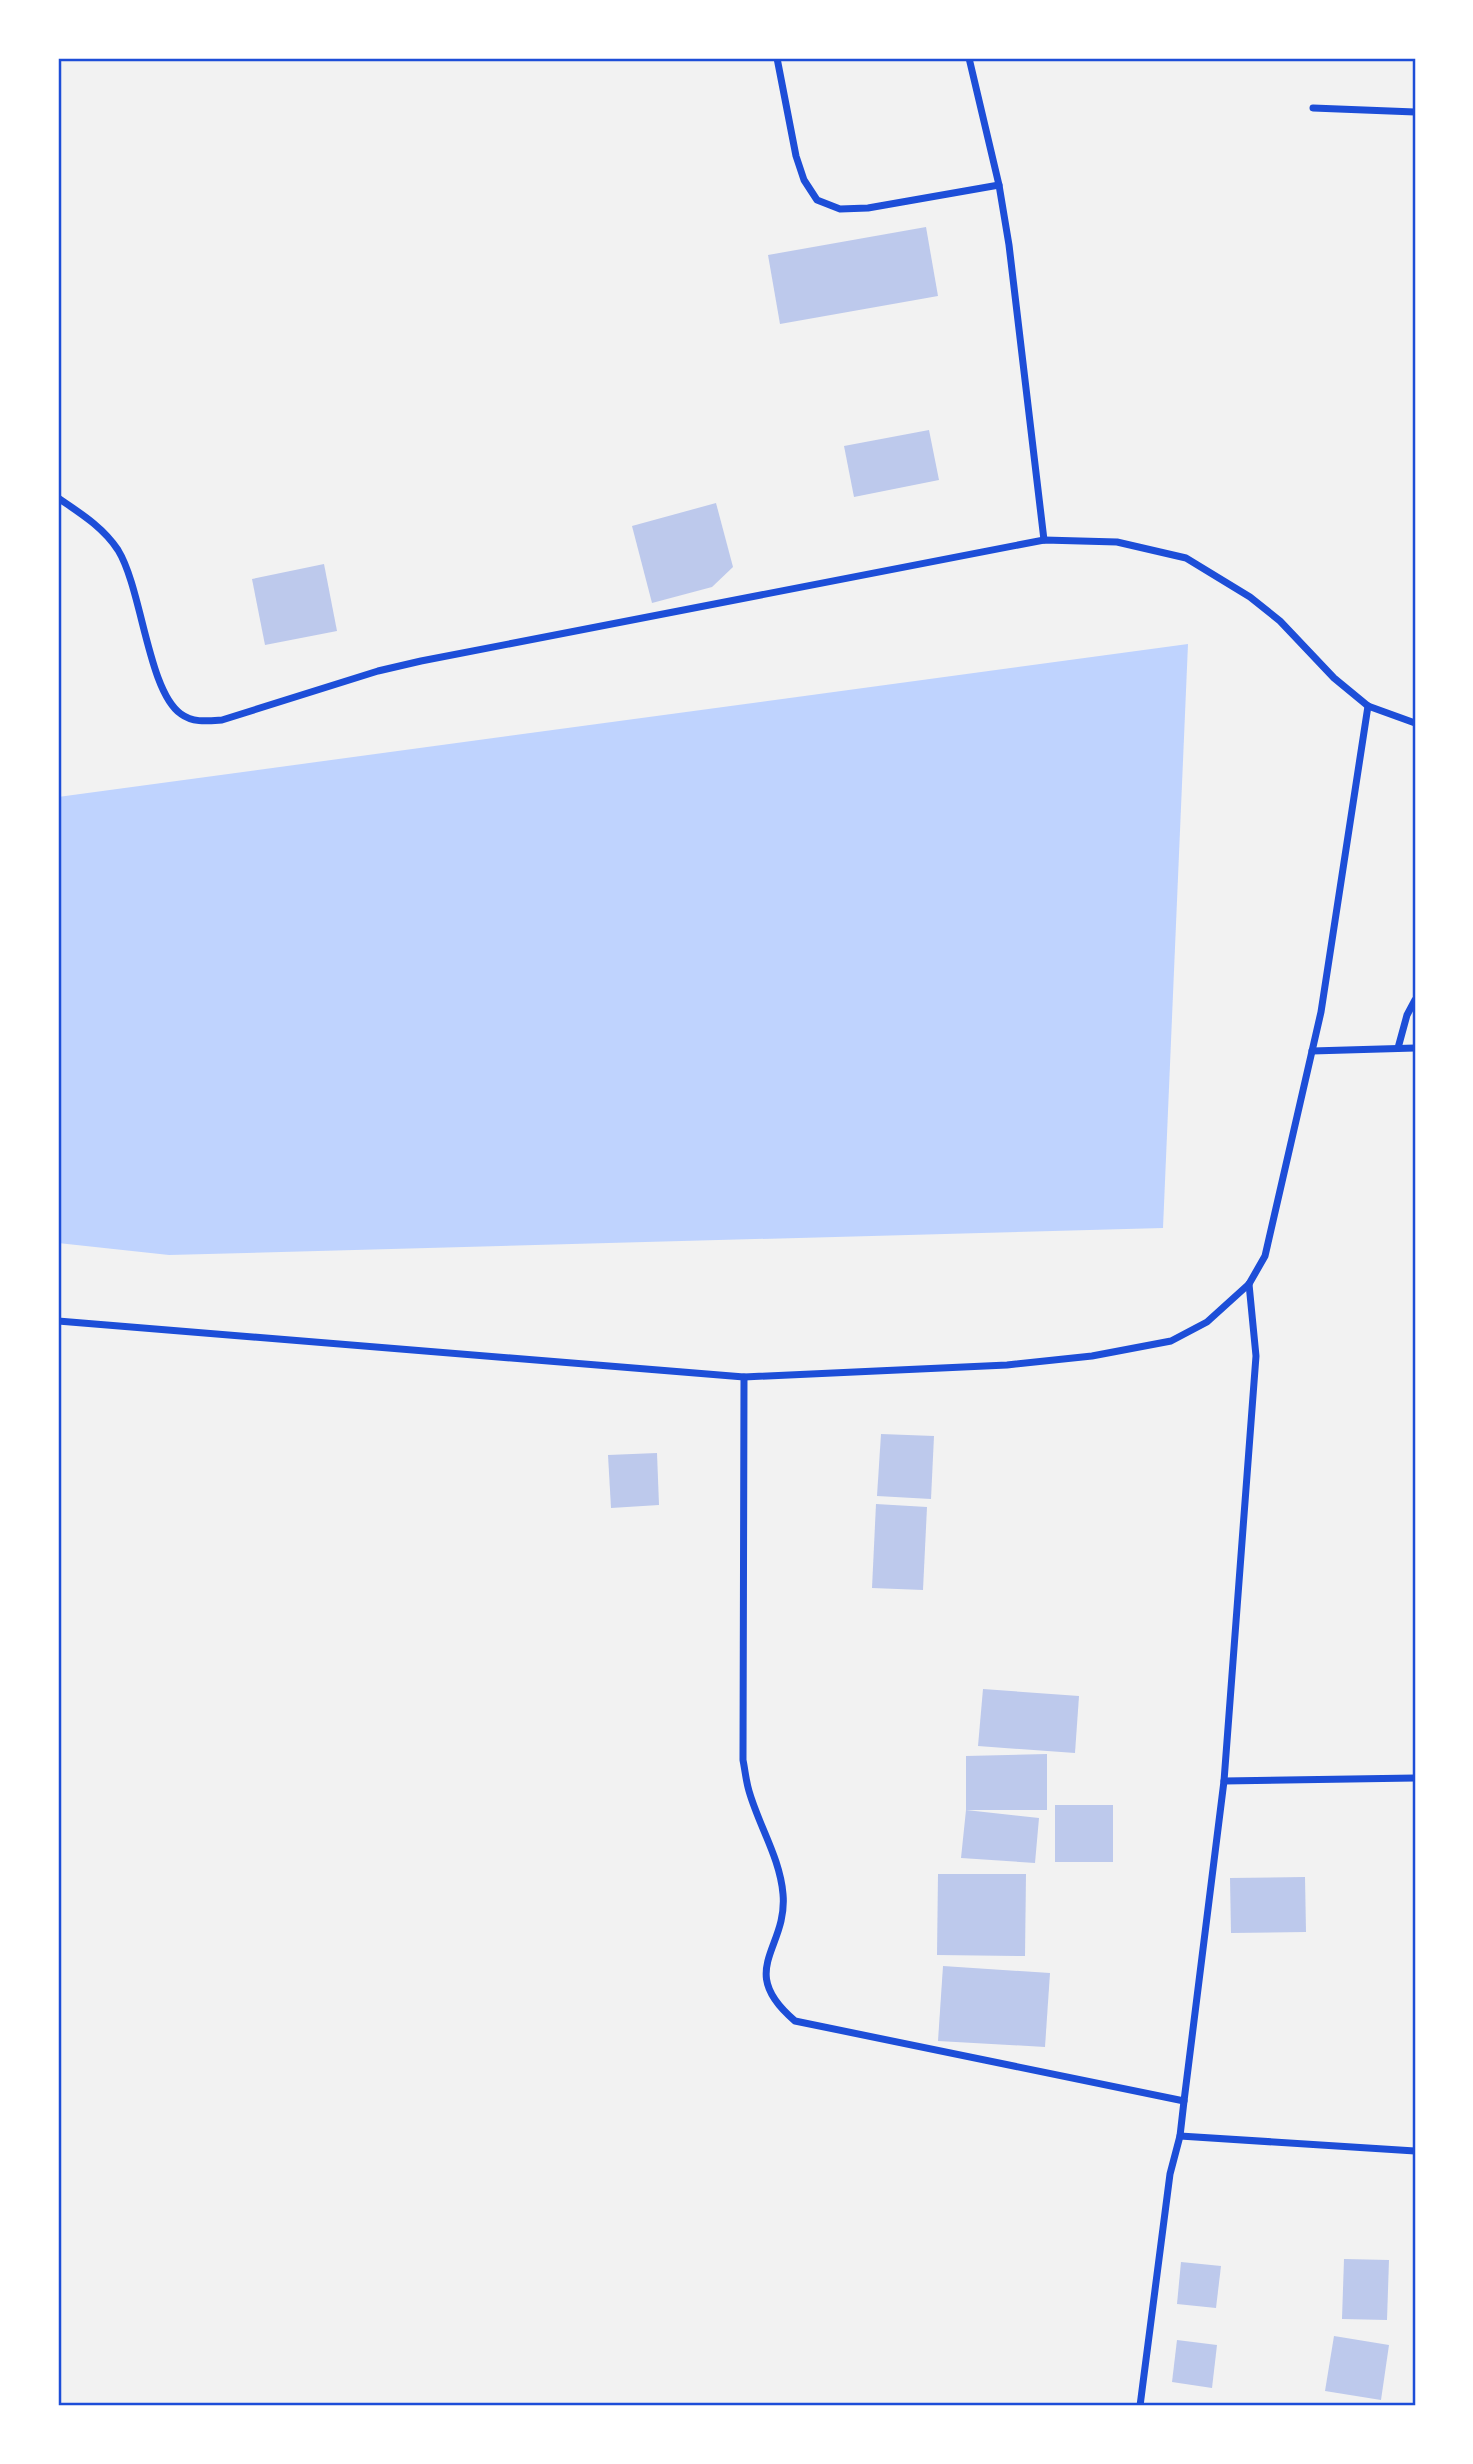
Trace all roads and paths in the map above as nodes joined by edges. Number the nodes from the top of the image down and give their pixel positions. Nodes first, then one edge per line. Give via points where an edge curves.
1 (777, 58) edge
2 (969, 58) edge
3 (1313, 108) dead end
4 (1415, 111) edge
5 (999, 185) junction
6 (58, 498) edge
7 (1044, 540) junction
8 (1368, 706) junction
9 (1415, 723) edge
10 (1415, 1000) edge
11 (1398, 1048) junction
12 (1415, 1048) edge
13 (1312, 1051) junction
14 (1249, 1284) junction
15 (58, 1321) edge
16 (744, 1377) junction
17 (1415, 1778) edge
18 (1224, 1781) junction
19 (1184, 2101) junction
20 (1180, 2136) junction
21 (1415, 2151) edge
22 (1140, 2406) edge

1 - 5 street via 796,156 817,200 840,209 868,208
2 - 5 street
3 - 4 street
5 - 7 street
6 - 7 street via 103,531 118,551 169,702 182,715 201,722 222,720 421,661
7 - 8 street via 1117,542 1186,558 1280,621
8 - 9 street
8 - 13 street
10 - 11 street
11 - 12 street
11 - 13 street
13 - 14 street via 1265,1256
14 - 16 street via 1207,1322 1171,1341 1092,1356 1007,1365
14 - 18 street via 1256,1356
15 - 16 street
16 - 19 street via 743,1760 749,1792 783,1892 783,1912 767,1963 770,1994 795,2021
17 - 18 street
18 - 19 street
19 - 20 street
20 - 21 street
20 - 22 street via 1170,2174

